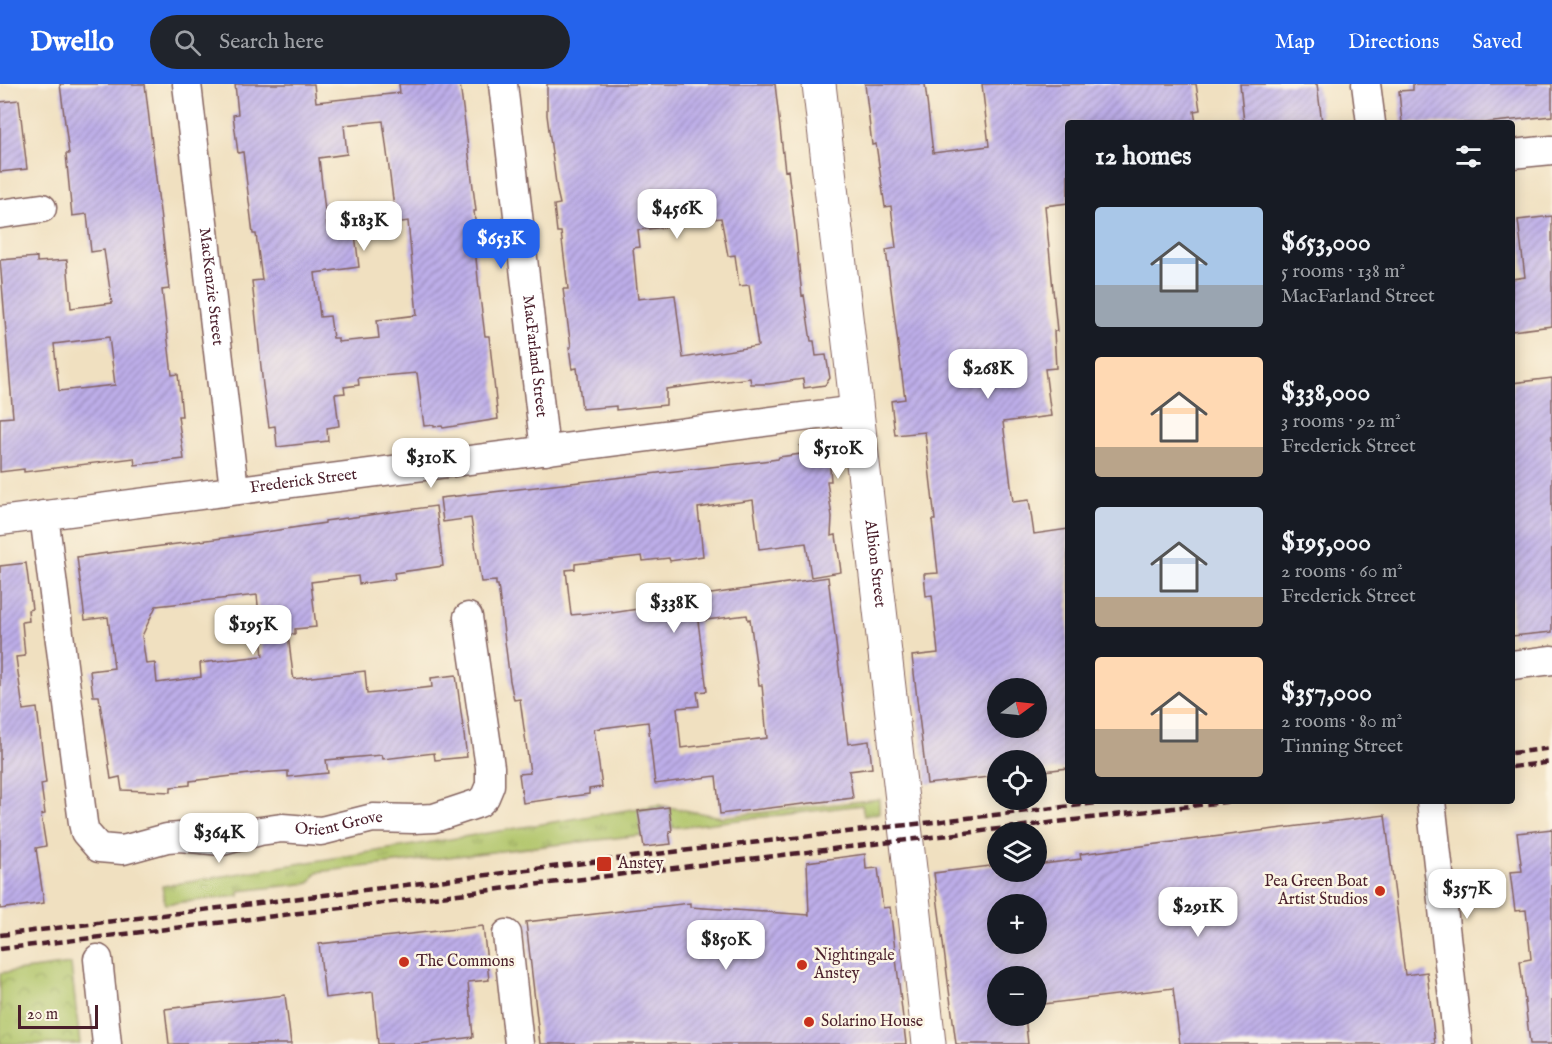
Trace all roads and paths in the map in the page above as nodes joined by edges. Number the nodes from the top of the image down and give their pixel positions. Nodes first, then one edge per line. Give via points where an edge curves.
1 (188, 84) edge
2 (503, 84) edge
3 (819, 84) edge
4 (1366, 84) edge
5 (1371, 120) edge
6 (1552, 150) edge
7 (1515, 154) edge
8 (42, 208) dead end
9 (0, 214) edge
10 (856, 410) junction
11 (545, 451) junction
12 (234, 489) junction
13 (44, 515) junction
14 (0, 520) edge
15 (468, 617) dead end
16 (1552, 660) edge
17 (1515, 664) edge
18 (1431, 804) edge
19 (507, 934) dead end
20 (98, 959) dead end
21 (107, 1044) edge
22 (519, 1044) edge
23 (928, 1044) edge
24 (1458, 1044) edge

1 - 12 street, MacKenzie Street
2 - 11 street, MacFarland Street
3 - 10 street, Albion Street
4 - 5 street
6 - 7 street
8 - 9 street
10 - 11 street, Frederick Street
10 - 23 street, Albion Street
11 - 12 street, Frederick Street
12 - 13 street, Frederick Street
13 - 14 street, Frederick Street
13 - 15 street, Orient Grove via 83,823 85,832 99,848 123,850 180,837 222,841 271,829 333,830 364,819 434,818 479,803 490,785 490,767
16 - 17 street
18 - 24 street
19 - 22 street
20 - 21 street

